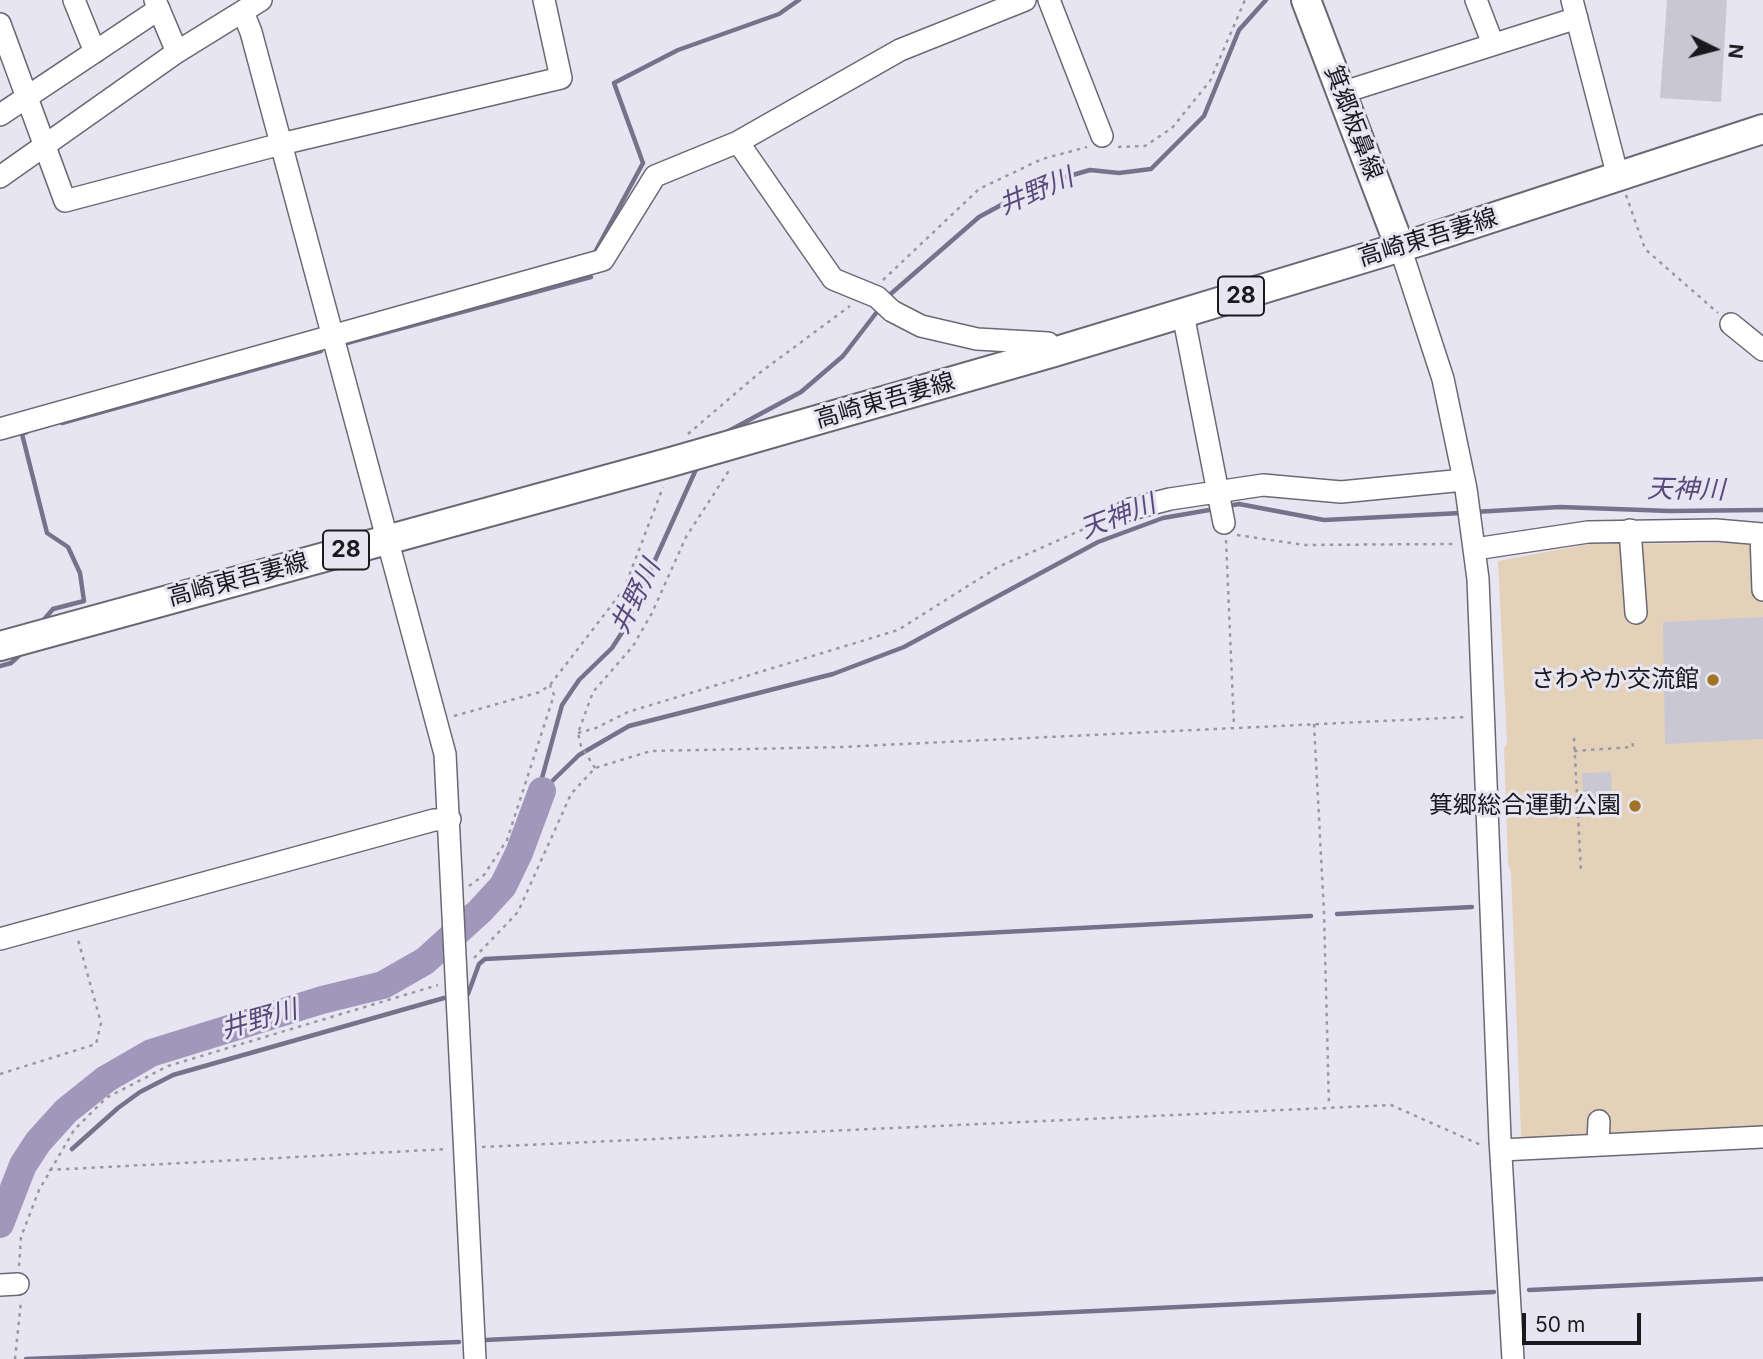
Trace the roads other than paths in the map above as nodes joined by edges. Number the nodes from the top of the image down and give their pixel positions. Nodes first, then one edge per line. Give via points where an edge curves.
1 (74, 0) edge
2 (261, 0) edge
3 (544, 0) edge
4 (1049, 0) edge
5 (1306, 0) edge
6 (1476, 0) edge
7 (1017, 1) edge
8 (157, 5) edge
9 (1574, 9) edge
10 (243, 12) junction
11 (0, 24) edge
12 (1493, 44) junction
13 (95, 52) junction
14 (177, 52) junction
15 (1341, 93) junction
16 (28, 95) junction
17 (0, 115) edge
18 (1763, 129) edge
19 (738, 142) junction
20 (1103, 143) road end
21 (281, 144) junction
22 (47, 146) junction
23 (0, 177) edge
24 (1621, 182) junction
25 (1400, 247) junction
26 (1183, 314) junction
27 (1731, 324) road end
28 (331, 335) junction
29 (1763, 350) edge
30 (1054, 352) junction
31 (0, 429) edge
32 (1465, 485) junction
33 (1220, 506) junction
34 (1127, 510) road end
35 (1630, 530) junction
36 (1762, 534) edge
37 (387, 539) junction
38 (1474, 542) junction
39 (1763, 590) edge
40 (1636, 613) dead end
41 (0, 646) edge
42 (450, 819) junction
43 (2, 931) edge
44 (1599, 1121) dead end
45 (1763, 1137) edge
46 (1598, 1144) junction
47 (1501, 1150) junction
48 (475, 1359) edge
49 (1513, 1359) edge

1 - 13 street
2 - 10 street
3 - 21 street via 561,78
4 - 20 street
5 - 15 main road, 箕郷板鼻線
6 - 12 street
7 - 19 street via 900,50
8 - 13 street
8 - 14 street
9 - 12 street
9 - 24 street
10 - 14 street
10 - 21 street
11 - 16 street
12 - 15 street
13 - 16 street
14 - 22 street
15 - 25 main road, 箕郷板鼻線
16 - 17 street
16 - 22 street
18 - 24 main road, 高崎東吾妻線 / 28
19 - 28 street via 654,176 603,260
19 - 30 street via 833,279 921,326 951,335 1048,343
21 - 22 street via 65,201
21 - 28 street
22 - 23 street
24 - 25 main road, 高崎東吾妻線 / 28
25 - 26 main road, 高崎東吾妻線 / 28
25 - 32 street via 1443,379
26 - 30 main road, 高崎東吾妻線 / 28
26 - 33 street
27 - 29 street
28 - 31 street
28 - 37 street
30 - 37 main road, 高崎東吾妻線 / 28
32 - 33 street via 1341,492 1264,485
32 - 38 street
33 - 34 street
35 - 36 street
35 - 38 street
35 - 40 street
36 - 39 street
37 - 41 main road, 高崎東吾妻線 / 28
37 - 42 street via 445,754
38 - 47 street
42 - 43 street via 72,919
42 - 48 street
44 - 46 street
45 - 46 street
46 - 47 street
47 - 49 street

